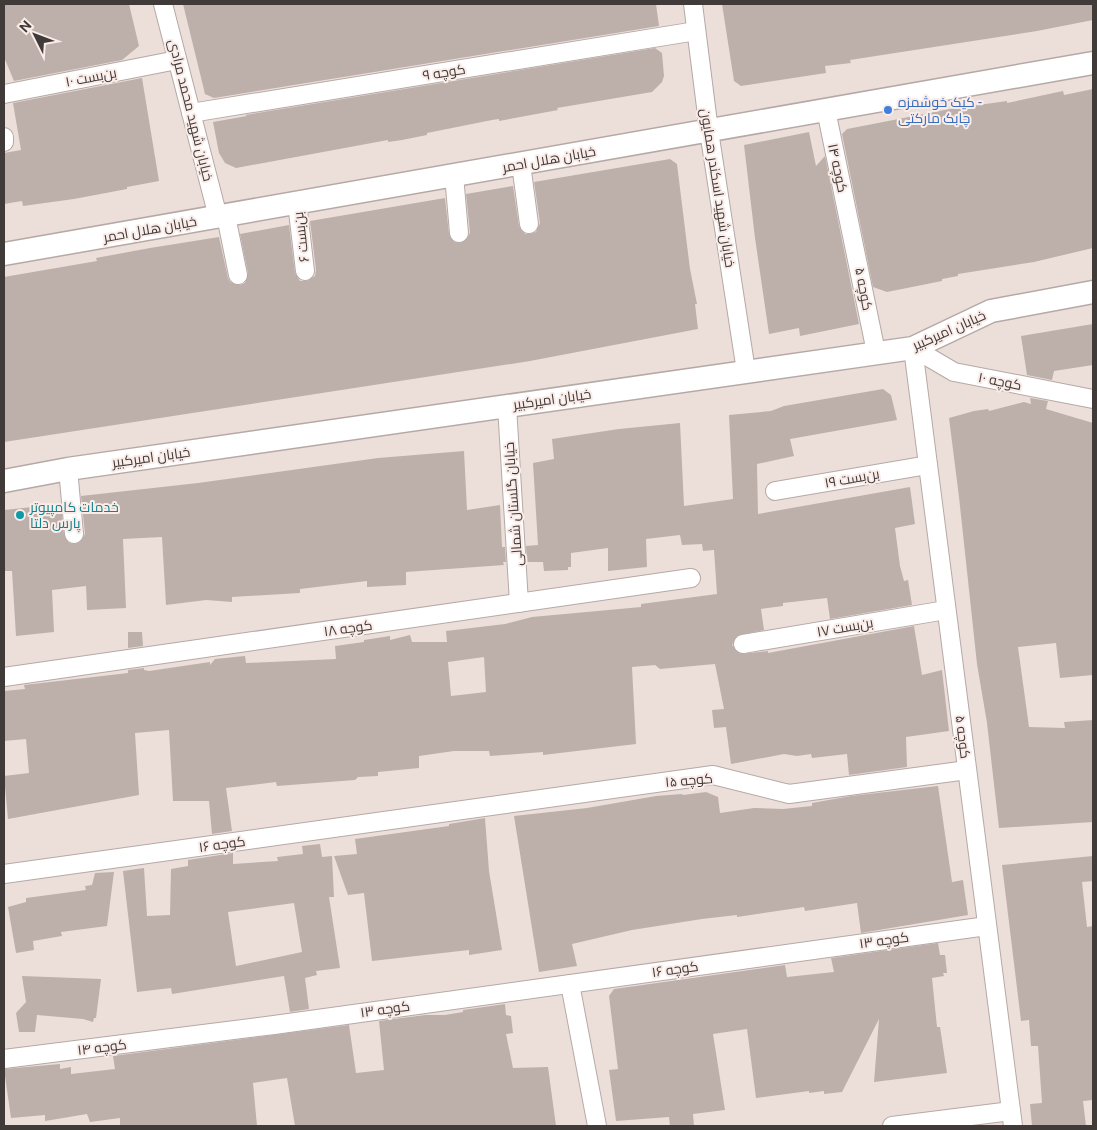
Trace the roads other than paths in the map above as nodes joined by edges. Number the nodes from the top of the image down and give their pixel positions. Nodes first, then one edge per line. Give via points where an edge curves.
1 (163, 4) edge
2 (693, 4) edge
3 (696, 31) junction
4 (177, 60) junction
5 (1093, 63) edge
6 (4, 94) edge
7 (826, 110) junction
8 (191, 113) junction
9 (709, 131) junction
10 (4, 137) edge
11 (4, 142) edge
12 (521, 164) junction
13 (454, 175) junction
14 (297, 203) junction
15 (222, 216) junction
16 (529, 224) dead end
17 (851, 226) joint
18 (459, 233) dead end
19 (4, 254) edge
20 (305, 271) dead end
21 (238, 275) dead end
22 (1093, 292) edge
23 (913, 348) junction
24 (876, 352) junction
25 (746, 372) junction
26 (1093, 399) edge
27 (507, 406) junction
28 (928, 464) junction
29 (68, 469) junction
30 (4, 481) edge
31 (776, 491) dead end
32 (74, 534) dead end
33 (691, 578) dead end
34 (520, 603) junction
35 (946, 610) junction
36 (743, 644) dead end
37 (4, 677) edge
38 (967, 770) junction
39 (440, 813) joint
40 (4, 874) edge
41 (987, 926) junction
42 (781, 954) joint
43 (570, 984) junction
44 (199, 1034) joint
45 (4, 1059) edge
46 (1012, 1118) edge
47 (597, 1126) edge
48 (892, 1126) edge

1 - 4 street, خیابان شهید محمد مرادی
2 - 3 street, خیابان شهید اسکندر همایون
3 - 8 street, کوچه ۹
3 - 9 street, خیابان شهید اسکندر همایون
4 - 6 street, بن‌بست ۱۰
4 - 8 street, خیابان شهید محمد مرادی
5 - 7 street, خیابان هلال احمر
7 - 9 street, خیابان هلال احمر
7 - 17 street, کوچه ۱۴
8 - 15 street, خیابان شهید محمد مرادی
9 - 12 street, خیابان هلال احمر
9 - 25 street, خیابان شهید اسکندر همایون
10 - 11 street
12 - 13 street, خیابان هلال احمر
12 - 16 street
13 - 14 street, خیابان هلال احمر
13 - 18 street
14 - 15 street, خیابان هلال احمر
14 - 20 street, بن‌بست ۶
15 - 19 street, خیابان هلال احمر
15 - 21 street, خیابان شهید محمد مرادی
17 - 24 street, کوچه ۵
22 - 23 street, خیابان امیرکبیر via 991,311
23 - 24 street, خیابان امیرکبیر
23 - 26 street, کوچه ۱۰ via 954,372
23 - 28 street, کوچه ۵
24 - 25 street, خیابان امیرکبیر
25 - 27 street, خیابان امیرکبیر
27 - 29 street, خیابان امیرکبیر
27 - 34 street, خیابان گلستان شمالی
28 - 31 street, بن‌بست ۱۹
28 - 35 street, کوچه ۵
29 - 30 street, خیابان امیرکبیر
29 - 32 street
33 - 34 street, کوچه ۱۸
34 - 37 street, کوچه ۱۸
35 - 36 street, بن‌بست ۱۷
35 - 38 street, کوچه ۵
38 - 39 street, کوچه ۱۵ via 789,794 713,775
38 - 41 street, کوچه ۵
39 - 40 street, کوچه ۱۶
41 - 42 street, کوچه ۱۳
41 - 46 street, کوچه ۵
42 - 43 street, کوچه ۱۶
43 - 44 street, کوچه ۱۳
43 - 47 street
44 - 45 street, کوچه ۱۴
46 - 48 street

